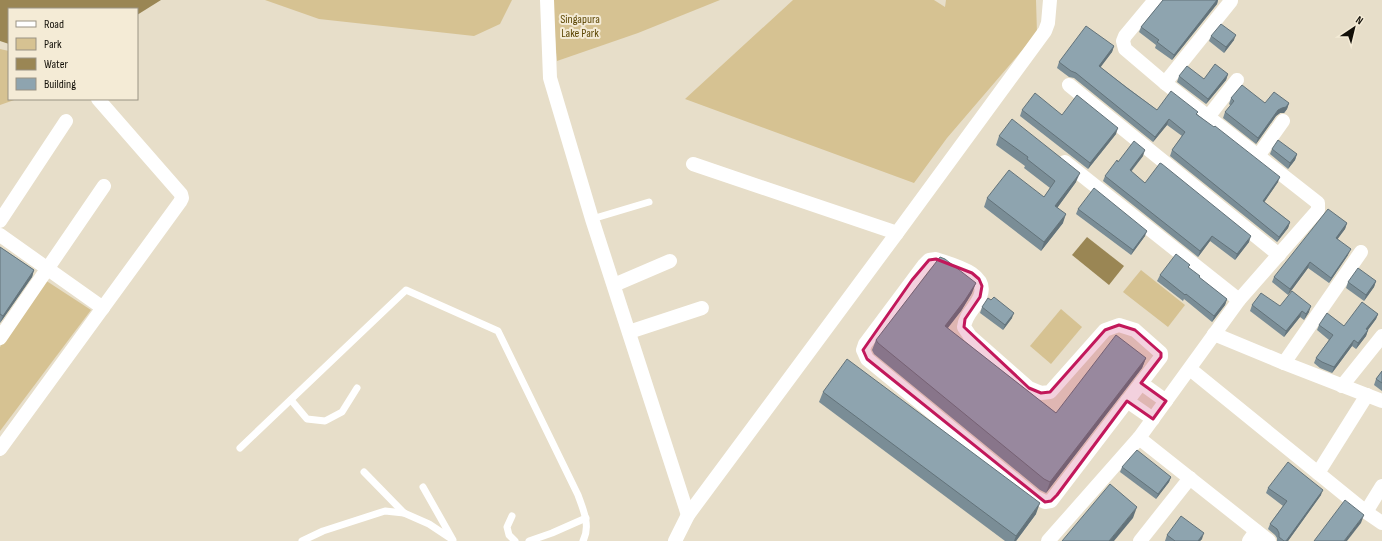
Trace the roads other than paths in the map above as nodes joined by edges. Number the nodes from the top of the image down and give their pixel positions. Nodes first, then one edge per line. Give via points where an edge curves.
1 (547, 0) edge
2 (1050, 0) edge
3 (1155, 0) edge
4 (1231, 1) edge
5 (1237, 80) dead end
6 (1165, 83) junction
7 (1069, 85) dead end
8 (99, 100) edge
9 (1208, 117) junction
10 (66, 121) dead end
11 (1283, 121) dead end
12 (1053, 153) edge
13 (1258, 156) junction
14 (693, 164) dead end
15 (104, 186) dead end
16 (649, 202) dead end
17 (592, 219) junction
18 (0, 221) edge
19 (897, 233) junction
20 (0, 235) edge
21 (1361, 252) dead end
22 (1278, 255) junction
23 (670, 261) dead end
24 (48, 269) junction
25 (614, 284) junction
26 (1239, 300) junction
27 (103, 308) junction
28 (702, 308) dead end
29 (629, 332) junction
30 (1214, 334) junction
31 (1382, 336) edge
32 (0, 338) edge
33 (1284, 363) junction
34 (1190, 369) junction
35 (1141, 383) junction
36 (1342, 386) junction
37 (357, 388) dead end
38 (1367, 395) junction
39 (291, 400) junction
40 (1127, 401) junction
41 (1166, 401) junction
42 (1382, 401) edge
43 (1153, 419) junction
44 (1140, 438) junction
45 (240, 448) dead end
46 (0, 449) edge
47 (364, 472) dead end
48 (1318, 473) junction
49 (1190, 478) junction
50 (1382, 486) edge
51 (423, 487) dead end
52 (404, 512) junction
53 (1366, 512) junction
54 (688, 515) junction
55 (512, 516) dead end
56 (586, 518) junction
57 (1382, 523) edge
58 (1253, 536) edge
59 (302, 541) edge
60 (454, 541) edge
61 (515, 541) edge
62 (529, 541) edge
63 (583, 541) edge
64 (675, 541) edge
65 (1048, 541) edge
66 (1140, 541) edge
67 (1269, 541) edge

1 - 17 street via 550,78
2 - 19 street via 1045,31
3 - 6 street via 1125,36 1123,42 1125,49
4 - 6 street
5 - 9 street
6 - 9 street
7 - 22 street
8 - 27 street via 182,198
9 - 13 street
10 - 18 street
11 - 13 street
12 - 26 street
13 - 22 street via 1318,202 1318,210
14 - 19 street
15 - 24 street
16 - 17 lane
17 - 25 street
19 - 54 street
20 - 24 street
21 - 33 street
22 - 26 street
23 - 25 street
24 - 27 street
24 - 32 street
25 - 29 street
26 - 30 street
27 - 46 street
28 - 29 street
29 - 54 street
30 - 33 street
30 - 34 street
31 - 36 street
33 - 36 street
34 - 41 street
34 - 48 street
35 - 40 street
35 - 40 street via 1161,357 1161,353 1135,330 1119,325 1105,330 1050,392 1041,393 1029,388 970,336 964,327 965,319 980,298 982,286 979,279 972,273 936,259 929,260 912,280 863,350 867,359 1035,497 1045,502 1051,501 1056,495
35 - 41 street
36 - 38 street
37 - 39 lane via 342,412 324,421 307,420
38 - 42 street
38 - 48 street
39 - 45 lane
39 - 56 lane via 406,290 498,331 578,495
40 - 43 street
41 - 43 street
43 - 44 street
44 - 49 street
44 - 65 street
47 - 52 lane
48 - 53 street
49 - 58 street
49 - 66 street
50 - 53 street
51 - 60 lane
52 - 59 lane via 385,511 323,531
52 - 60 lane via 429,524
53 - 57 street
54 - 64 street
55 - 61 lane via 508,535
56 - 62 lane
56 - 63 lane via 586,536
58 - 67 street

